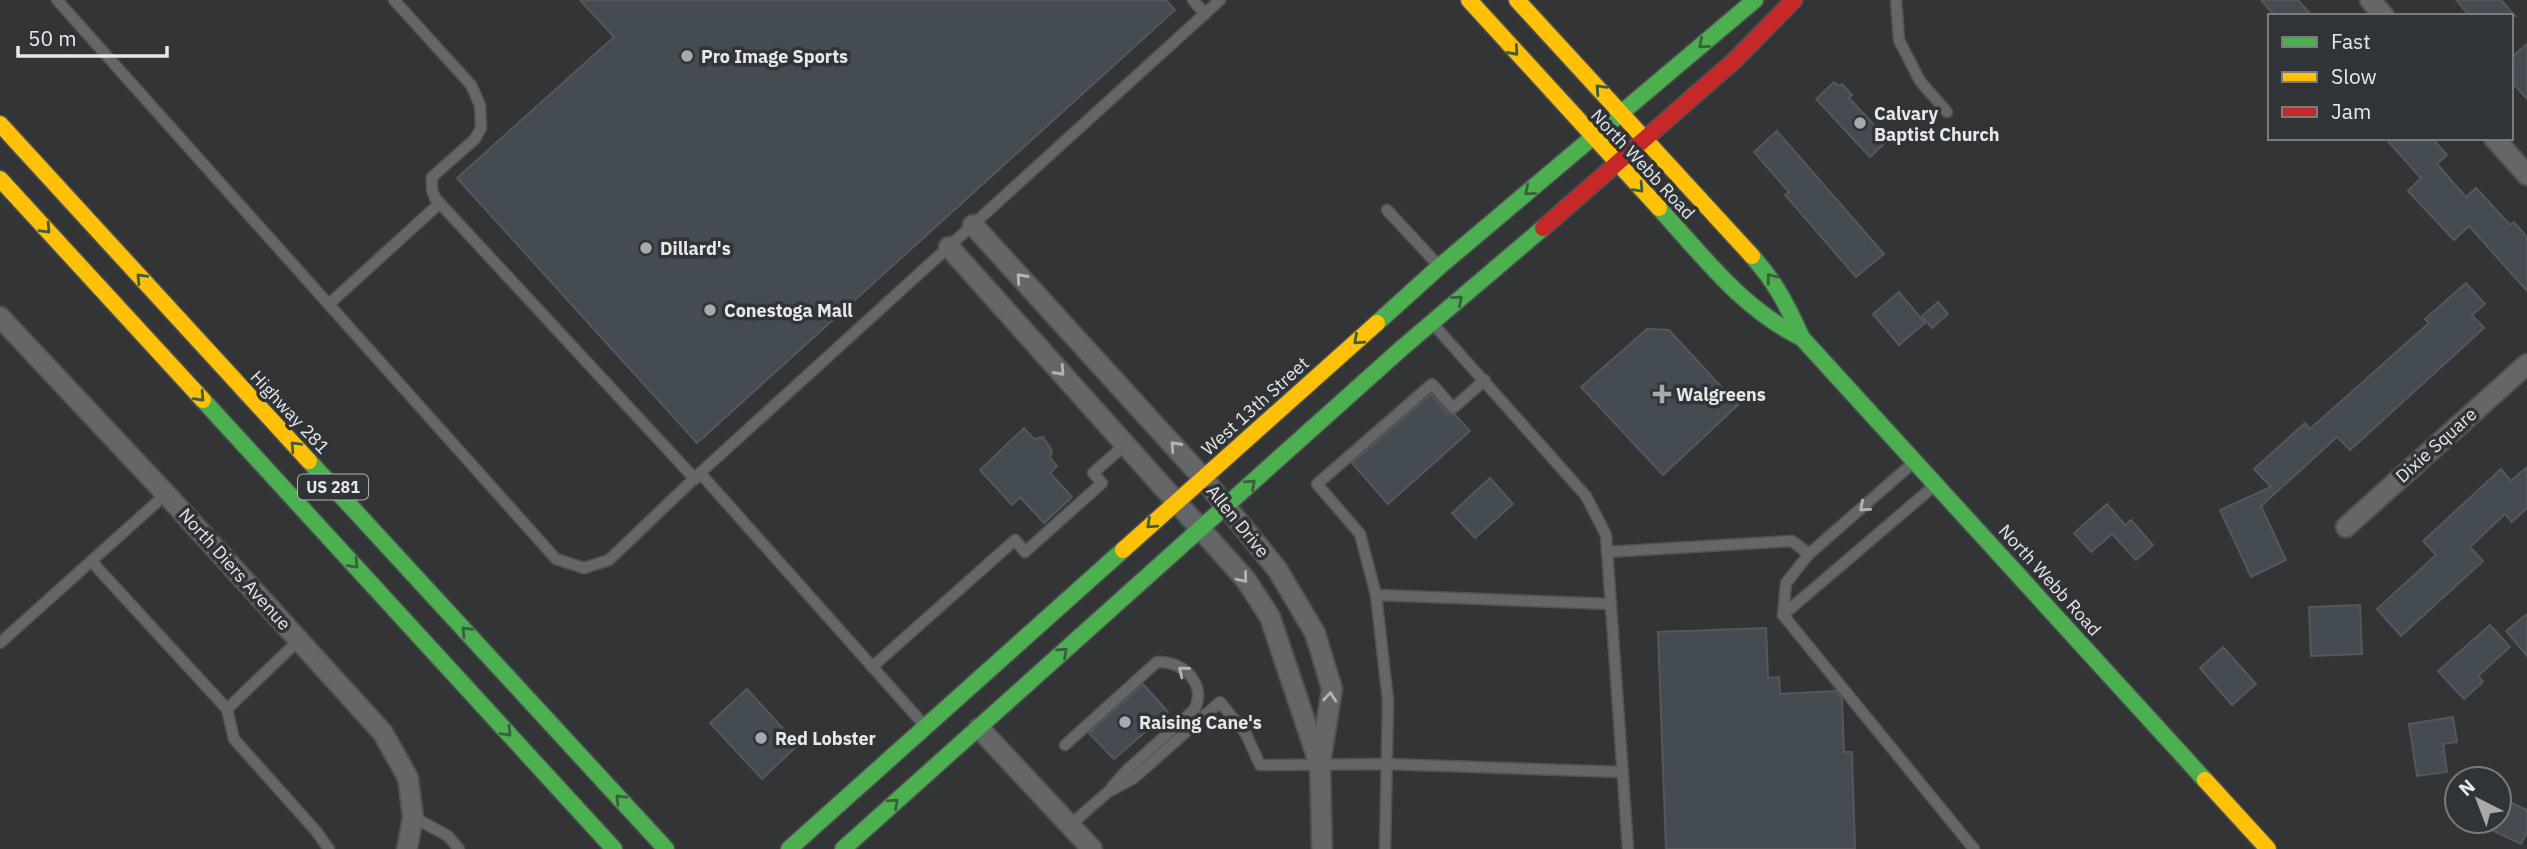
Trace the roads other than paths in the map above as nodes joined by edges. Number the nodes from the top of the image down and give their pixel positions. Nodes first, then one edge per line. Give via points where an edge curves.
1 (57, 0) edge
2 (394, 0) edge
3 (1193, 0) edge
4 (1220, 0) edge
5 (1469, 0) edge
6 (1517, 0) edge
7 (1794, 0) edge
8 (1896, 0) edge
9 (2370, 0) edge
10 (1755, 11) edge
11 (1205, 14) junction
12 (2382, 14) edge
13 (1947, 112) dead end
14 (1622, 113) junction
15 (0, 124) edge
16 (1593, 138) junction
17 (1646, 139) junction
18 (2496, 140) edge
19 (1618, 165) junction
20 (2527, 175) edge
21 (0, 178) edge
22 (440, 203) junction
23 (1387, 210) dead end
24 (973, 225) junction
25 (949, 247) junction
26 (1439, 267) junction
27 (329, 304) junction
28 (0, 317) edge
29 (1432, 323) junction
30 (1802, 338) junction
31 (2527, 364) edge
32 (1485, 380) junction
33 (1125, 444) junction
34 (1915, 462) junction
35 (698, 476) junction
36 (1203, 478) junction
37 (1937, 484) junction
38 (166, 494) junction
39 (1176, 502) junction
40 (1227, 506) junction
41 (2346, 527) dead end
42 (1200, 529) junction
43 (1607, 552) junction
44 (1809, 554) junction
45 (91, 561) junction
46 (1376, 595) junction
47 (1611, 604) junction
48 (1783, 615) junction
49 (299, 640) junction
50 (0, 643) edge
51 (872, 667) junction
52 (227, 709) junction
53 (926, 726) junction
54 (979, 727) junction
55 (1065, 745) dead end
56 (1320, 764) junction
57 (1386, 764) junction
58 (1623, 772) junction
59 (1108, 792) junction
60 (413, 817) junction
61 (1070, 825) junction
62 (329, 849) edge
63 (407, 849) edge
64 (459, 849) edge
65 (614, 849) edge
66 (666, 849) edge
67 (789, 849) edge
68 (843, 849) edge
69 (1092, 849) edge
70 (1322, 849) edge
71 (1385, 849) edge
72 (1628, 849) edge
73 (1974, 849) edge
74 (2268, 849) edge

1 - 27 lane
2 - 22 lane via 471,85 480,105 481,128 475,139 432,177 432,190
3 - 11 lane
4 - 11 lane
5 -> 16 main road, North Webb Road
14 -> 6 main road, North Webb Road
7 - 10 main road, West 13th Street
8 - 13 lane via 1899,40 1920,81
9 - 12 street
10 -> 14 main road, West 13th Street
10 - 17 main road, West 13th Street
11 - 24 lane
14 - 16 main road, West 13th Street
14 - 17 main road, North Webb Road
66 -> 15 main road, Highway 281 / US 281
16 - 19 main road, North Webb Road
16 -> 26 main road, West 13th Street
17 - 19 main road, West 13th Street
30 -> 17 main road, North Webb Road via 1772,278
18 - 20 street
29 -> 19 main road, West 13th Street
19 -> 30 main road, North Webb Road via 1744,301
21 -> 65 main road, US 281
22 - 27 lane
22 - 35 lane
23 - 26 lane
24 - 25 lane
36 -> 24 street, Allen Drive
25 -> 33 street, Allen Drive
25 - 35 lane
26 -> 36 main road, West 13th Street
27 - 35 lane via 556,559 584,568 609,561
28 - 38 street, North Diers Avenue
29 - 32 lane
40 -> 29 main road, West 13th Street
30 - 34 main road, North Webb Road
31 - 41 street, Dixie Square
32 - 43 lane via 1586,495 1606,535
32 - 46 lane via 1453,408 1432,384 1317,484 1360,534
33 - 39 street, Allen Drive
33 - 51 lane via 1093,473 1102,483 1025,551 1015,540
34 - 37 main road, North Webb Road
34 -> 44 lane
35 - 51 lane
36 - 39 main road, West 13th Street
36 - 40 street, Allen Drive
37 - 48 lane
37 - 74 main road, North Webb Road
38 - 45 lane
38 - 49 street, North Diers Avenue
39 - 42 street, Allen Drive
39 -> 53 main road, West 13th Street
40 - 42 main road, West 13th Street
56 -> 40 street, Allen Drive via 1332,689 1315,633 1277,569
54 -> 42 main road, West 13th Street
42 -> 56 street, Allen Drive via 1246,580 1270,617
43 - 44 lane via 1792,541
43 - 47 lane
44 - 48 lane via 1786,583
45 - 50 lane
45 - 52 lane
46 - 47 lane
46 - 57 lane via 1388,701
47 - 58 lane
48 - 73 lane
49 - 52 lane
49 - 60 street, North Diers Avenue via 383,733 408,778
51 - 53 lane
52 - 62 lane via 234,739
53 - 67 main road, West 13th Street
54 - 61 street
68 -> 54 main road, West 13th Street
59 -> 55 lane via 1194,710 1199,689 1192,678 1176,664 1157,662
56 - 57 lane
56 - 59 lane via 1261,765 1246,734 1220,702 1134,778
56 - 70 street, Allen Drive
57 - 58 lane
57 - 71 lane
58 - 72 lane
59 - 61 lane
60 - 63 street, North Diers Avenue
60 - 64 lane via 448,836
61 - 69 street

